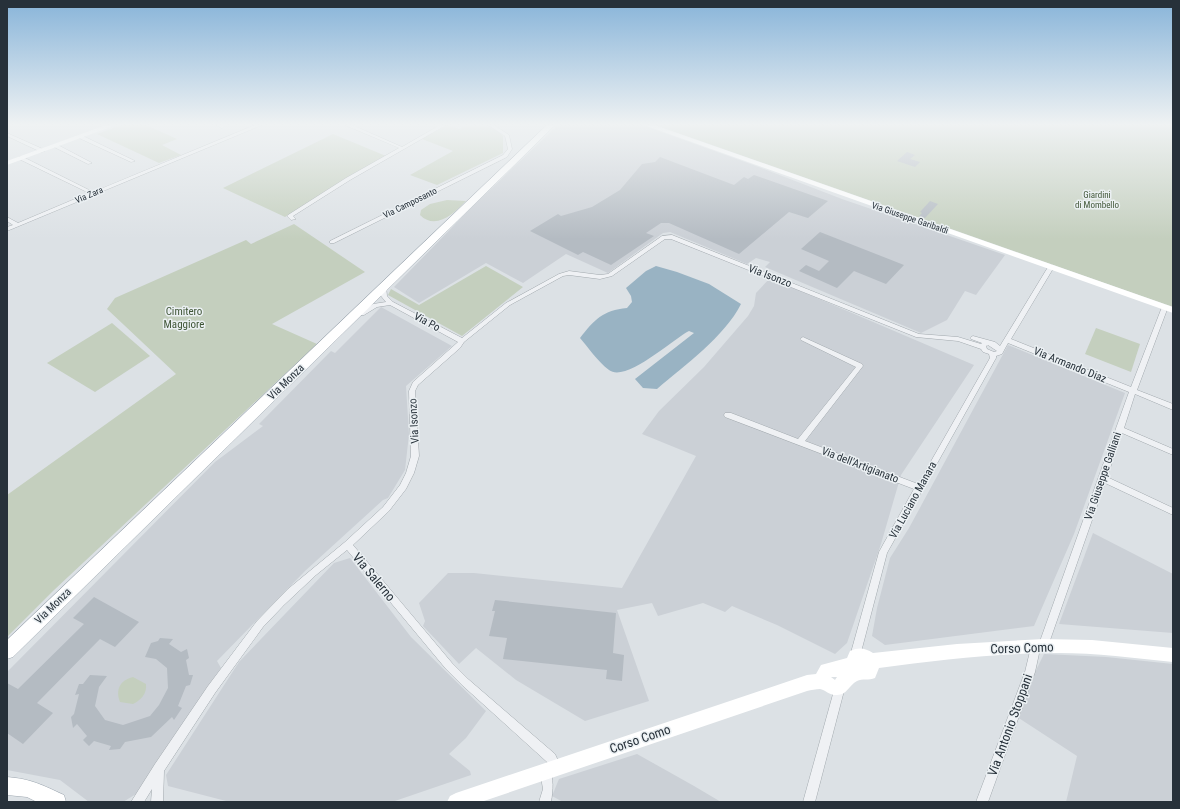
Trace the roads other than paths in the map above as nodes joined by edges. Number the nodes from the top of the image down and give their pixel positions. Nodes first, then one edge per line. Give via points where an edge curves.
1 (31, 163) edge
2 (167, 163) edge
3 (379, 163) edge
4 (491, 163) edge
5 (513, 163) edge
6 (755, 163) edge
7 (92, 193) junction
8 (291, 218) dead end
9 (7, 219) edge
10 (18, 225) junction
11 (7, 229) edge
12 (332, 242) dead end
13 (1051, 267) junction
14 (384, 287) junction
15 (391, 303) junction
16 (1169, 308) edge
17 (335, 334) junction
18 (803, 340) dead end
19 (462, 341) junction
20 (1006, 341) junction
21 (994, 344) junction
22 (984, 345) junction
23 (1000, 350) junction
24 (992, 354) junction
25 (1133, 391) junction
26 (1173, 408) edge
27 (728, 415) dead end
28 (1120, 429) junction
29 (800, 442) junction
30 (1173, 452) edge
31 (1102, 478) junction
32 (920, 488) junction
33 (1173, 512) edge
34 (348, 545) junction
35 (20, 638) junction
36 (1040, 647) junction
37 (7, 648) edge
38 (7, 651) edge
39 (1173, 654) edge
40 (7, 656) edge
41 (856, 656) junction
42 (871, 662) junction
43 (824, 681) junction
44 (840, 686) junction
45 (159, 768) junction
46 (550, 769) junction
47 (7, 786) edge
48 (57, 802) edge
49 (137, 802) edge
50 (157, 802) edge
51 (456, 802) edge
52 (545, 802) edge
53 (809, 802) edge
54 (982, 802) edge

1 - 7 street
2 - 7 street, Via Zara
3 - 8 street
4 - 12 street, Via Camposanto
5 - 14 main road, Via Monza
6 - 13 street, Via Giuseppe Garibaldi
7 - 10 street, Via Zara
9 - 10 street
10 - 11 street, Via Zara
13 - 16 street, Via Giuseppe Garibaldi
13 - 20 street
14 - 15 street via 384,296
14 - 17 main road, Via Monza
15 - 17 street via 368,308 344,331
15 - 19 street, Via Po
16 - 25 street, Via Giuseppe Galliani
17 - 35 main road, Via Monza
18 - 29 street via 860,366
19 - 22 street, Via Isonzo via 518,298 561,275 610,275 661,238 672,237 918,336 958,339
19 - 34 street, Via Isonzo via 413,388 415,456 403,488
20 - 21 street
20 - 23 street
20 - 25 street, Via Armando Diaz
21 - 22 street
21 - 23 street
22 - 24 street
23 - 24 street via 999,353
24 - 32 street, Via Luciano Manara via 993,358
25 - 26 street, Via Armando Diaz
25 - 28 street, Via Giuseppe Galliani
27 - 29 street, Via dell'Artigianato
28 - 30 street
28 - 31 street, Via Giuseppe Galliani
29 - 32 street, Via dell'Artigianato
31 - 33 street
31 - 36 street, Via Giuseppe Galliani
32 - 41 street, Via Luciano Manara via 883,552
34 - 45 street, Via Salerno via 305,578 261,624 225,670
34 - 46 street, Via Salerno via 449,666 551,758
35 - 37 main road
35 - 38 main road
35 - 40 main road
36 - 39 street, Corso Como
36 - 42 street, Corso Como via 957,650
36 - 54 street, Via Antonio Stoppani
41 - 42 street via 863,655
41 - 43 street via 853,663 838,669 826,670
42 - 44 street via 870,672 857,672 844,680
43 - 44 street via 832,687
43 - 46 street, Corso Como via 807,683
44 - 53 street
45 - 49 street, Via Salerno
45 - 50 street
46 - 51 street, Corso Como
46 - 52 street
47 - 48 main road via 28,788

